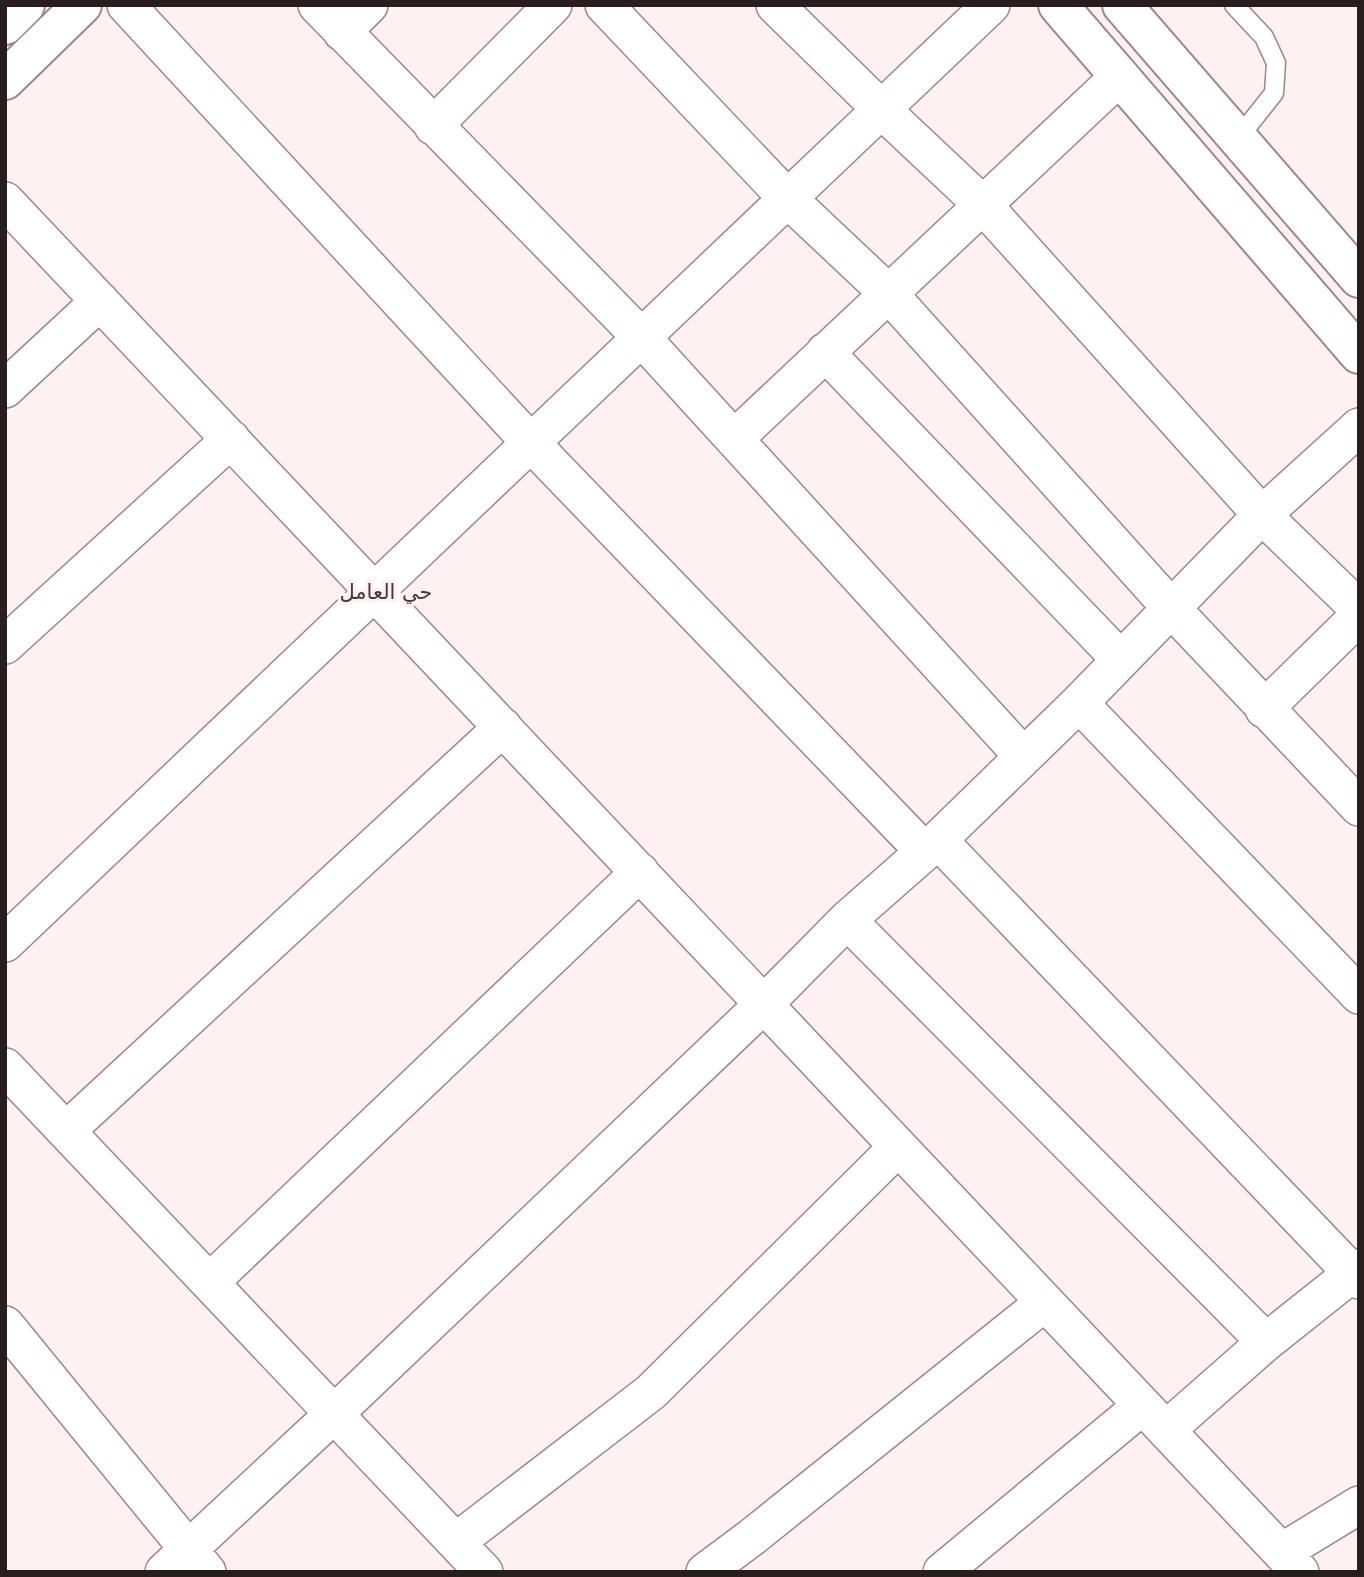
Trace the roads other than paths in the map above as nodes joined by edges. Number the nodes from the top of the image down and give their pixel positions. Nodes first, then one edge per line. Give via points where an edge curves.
1 (25, 5) edge
2 (82, 5) edge
3 (125, 5) edge
4 (317, 5) edge
5 (369, 5) edge
6 (553, 5) edge
7 (604, 5) edge
8 (775, 5) edge
9 (991, 5) edge
10 (1058, 5) edge
11 (1122, 5) edge
12 (1234, 5) edge
13 (5, 25) edge
14 (342, 32) junction
15 (1120, 76) junction
16 (5, 80) edge
17 (881, 109) junction
18 (433, 126) junction
19 (1238, 137) junction
20 (787, 198) junction
21 (5, 201) edge
22 (983, 205) junction
23 (1359, 278) edge
24 (889, 293) junction
25 (100, 301) junction
26 (641, 337) junction
27 (825, 352) junction
28 (1359, 354) edge
29 (5, 389) edge
30 (1359, 427) edge
31 (231, 439) junction
32 (734, 439) junction
33 (530, 442) junction
34 (1262, 514) junction
35 (374, 590) junction
36 (1172, 608) junction
37 (1359, 609) edge
38 (1359, 616) edge
39 (5, 645) edge
40 (1121, 660) junction
41 (1079, 703) junction
42 (1264, 709) junction
43 (503, 727) junction
44 (1023, 756) junction
45 (1359, 807) edge
46 (931, 846) junction
47 (640, 872) junction
48 (847, 920) junction
49 (5, 943) edge
50 (1359, 995) edge
51 (764, 1004) junction
52 (5, 1067) edge
53 (66, 1131) junction
54 (898, 1147) junction
55 (1357, 1274) edge
56 (210, 1282) junction
57 (1045, 1302) junction
58 (5, 1325) edge
59 (1266, 1342) junction
60 (335, 1413) junction
61 (1154, 1418) junction
62 (1359, 1505) edge
63 (456, 1542) junction
64 (1291, 1562) edge
65 (186, 1564) edge
66 (484, 1572) edge
67 (705, 1572) edge
68 (942, 1572) edge

1 - 13 street
2 - 16 street
3 - 33 street
4 - 14 street
5 - 14 street
6 - 18 street
7 - 20 street
8 - 17 street
9 - 17 street
10 - 15 street
11 - 19 street
12 - 19 lane via 1264,37 1276,62 1274,93
14 - 18 street
15 - 22 street
15 - 28 street
17 - 20 street
17 - 22 street
18 - 26 street
19 - 23 street
20 - 24 street
20 - 26 street
21 - 25 street
22 - 24 street
22 - 34 street
24 - 27 street
24 - 36 street
25 - 29 street
25 - 31 street
26 - 32 street
26 - 33 street
27 - 32 street
27 - 40 street
30 - 34 street
31 - 35 street
31 - 39 street
32 - 44 street
33 - 35 street
33 - 46 street
34 - 36 street
34 - 37 street
35 - 43 street
35 - 49 street
36 - 40 street
36 - 42 street
38 - 42 street
40 - 41 street
41 - 44 street
41 - 50 street
42 - 45 street
43 - 47 street
43 - 53 street
44 - 46 street
46 - 48 street
46 - 55 street
47 - 51 street
47 - 56 street
48 - 51 street
48 - 59 street
51 - 54 street
51 - 60 street
52 - 53 street
53 - 56 street
54 - 57 street
54 - 63 street via 651,1392
55 - 59 street
56 - 60 street
57 - 61 street
57 - 67 street
58 - 65 street
59 - 61 street
60 - 63 street
60 - 65 street
61 - 64 street
61 - 68 street
62 - 64 street
63 - 66 street

